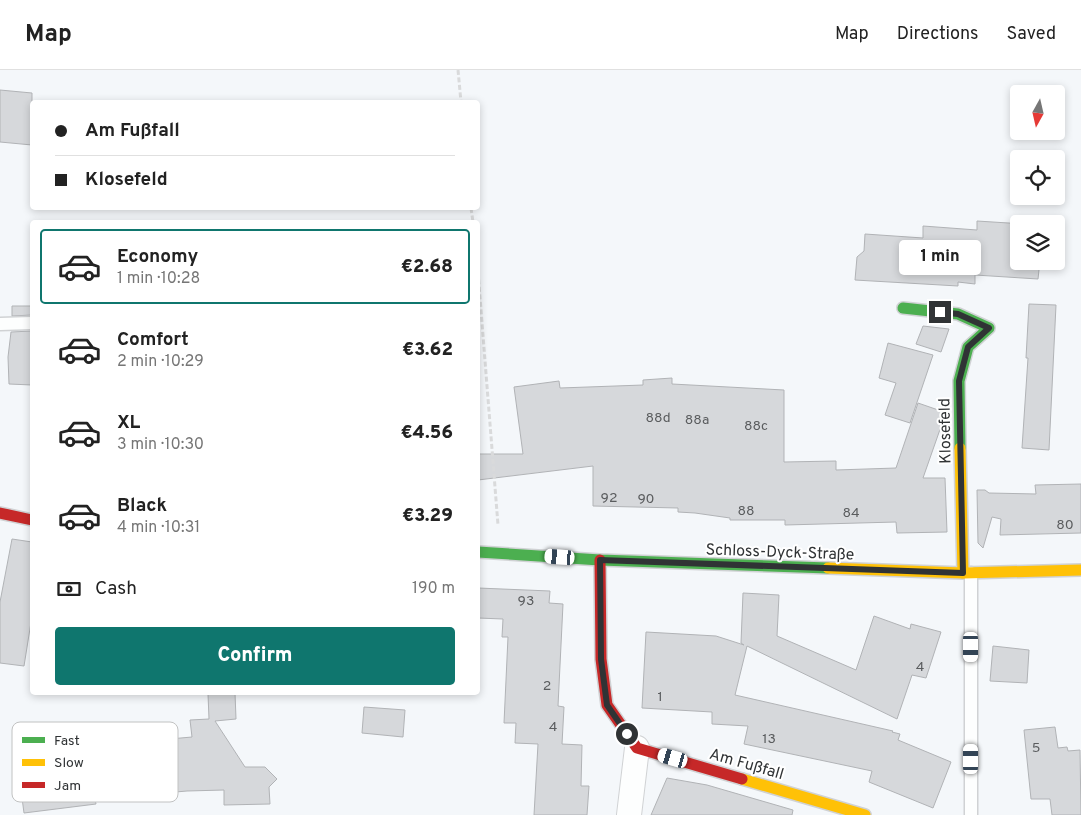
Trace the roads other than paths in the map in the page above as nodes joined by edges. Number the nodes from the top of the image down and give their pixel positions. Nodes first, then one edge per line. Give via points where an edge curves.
1 (903, 308) dead end
2 (30, 323) edge
3 (0, 324) edge
4 (0, 513) edge
5 (30, 520) edge
6 (480, 552) edge
7 (600, 560) junction
8 (1081, 570) edge
9 (967, 573) junction
10 (637, 748) junction
11 (629, 815) edge
12 (865, 815) edge
13 (970, 815) edge

1 - 9 street, Klosefeld via 958,314 989,328 968,347 959,381
2 - 3 lane
4 - 5 street
6 - 7 street, Schloss-Dyck-Straße
7 - 9 street, Schloss-Dyck-Straße
7 - 10 street via 601,659 607,705
8 - 9 street, Schloss-Dyck-Straße
9 - 13 lane
10 - 11 street
10 - 12 street, Am Fußfall

